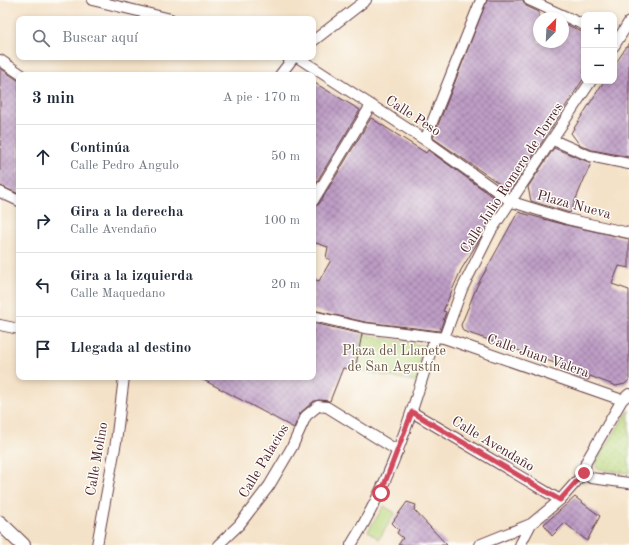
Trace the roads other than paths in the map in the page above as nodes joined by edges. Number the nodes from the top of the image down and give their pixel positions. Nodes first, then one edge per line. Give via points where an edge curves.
1 (92, 0) edge
2 (365, 0) edge
3 (481, 0) edge
4 (529, 0) edge
5 (159, 16) edge
6 (629, 22) edge
7 (581, 23) edge
8 (617, 38) edge
9 (316, 39) edge
10 (617, 41) edge
11 (629, 42) edge
12 (0, 60) edge
13 (292, 60) edge
14 (302, 60) edge
15 (18, 72) edge
16 (282, 72) edge
17 (589, 84) edge
18 (371, 105) junction
19 (425, 140) junction
20 (553, 140) junction
21 (629, 164) edge
22 (0, 192) edge
23 (316, 196) edge
24 (16, 200) edge
25 (512, 202) junction
26 (629, 233) edge
27 (316, 317) edge
28 (0, 325) edge
29 (16, 328) edge
30 (440, 338) junction
31 (124, 380) edge
32 (626, 397) edge
33 (412, 412) junction
34 (398, 451) junction
35 (584, 473) junction
36 (629, 483) edge
37 (560, 500) junction
38 (0, 523) edge
39 (531, 524) junction
40 (511, 532) junction
41 (521, 543) edge
42 (22, 545) edge
43 (97, 545) edge
44 (218, 545) edge
45 (351, 545) edge
46 (478, 545) edge

1 - 5 street
2 - 9 street
3 - 19 street
4 - 7 street
6 - 8 street
10 - 11 street
12 - 15 street
13 - 16 street
14 - 18 street, Calle Peso
17 - 20 street, Calle Julio Romero de Torres
18 - 19 street, Calle Peso
18 - 23 street
19 - 25 street, Calle Peso
20 - 21 street via 590,156
20 - 25 street, Calle Julio Romero de Torres
22 - 24 street
25 - 26 street, Plaza Nueva via 567,219
25 - 30 street, Calle Julio Romero de Torres via 491,232 471,268
27 - 30 street via 364,328
28 - 29 street
30 - 32 street, Calle Juan Valera
30 - 33 street, Calle Julio Romero de Torres
31 - 43 street, Calle Molino via 116,442
32 - 35 street via 586,462
33 - 34 street, Calle Julio Romero de Torres
33 - 37 street, Calle Avendaño
34 - 44 street, Calle Palacios via 327,407 318,406 306,416 292,447 268,486 239,525
34 - 45 street, Calle Julio Romero de Torres via 381,493
35 - 36 street via 591,478
35 - 37 street
37 - 39 street
38 - 42 street
39 - 40 street
39 - 41 street
40 - 41 street via 520,536
40 - 46 street

